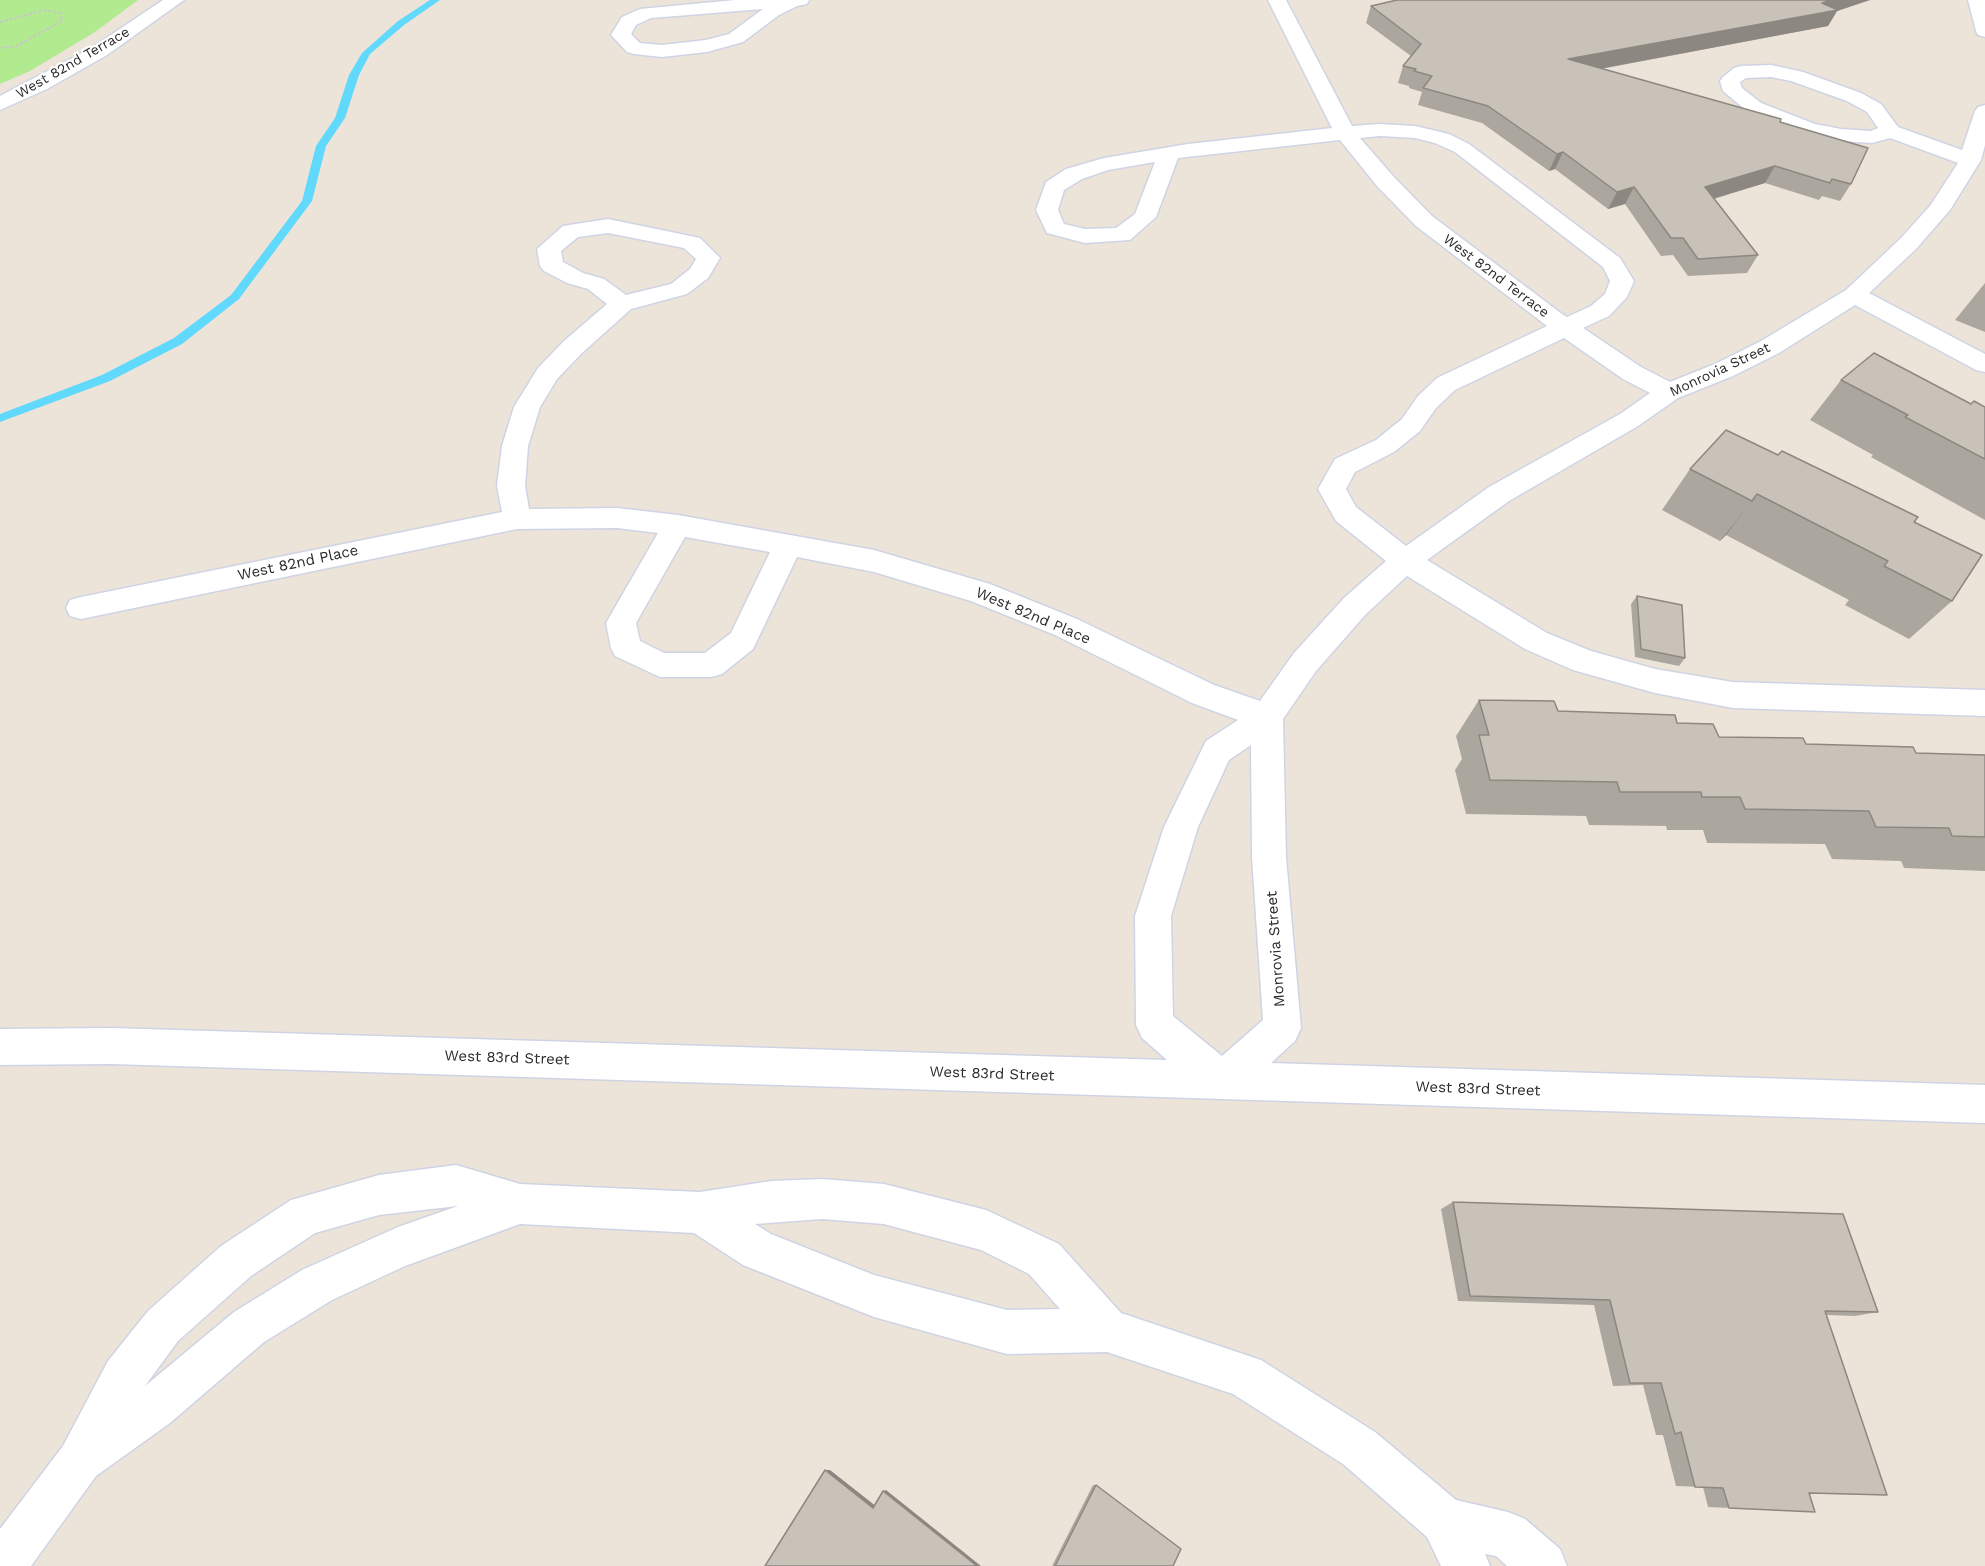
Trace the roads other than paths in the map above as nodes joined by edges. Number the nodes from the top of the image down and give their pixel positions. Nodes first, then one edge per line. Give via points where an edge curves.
1 (175, 0) edge
2 (1277, 0) edge
3 (795, 1) edge
4 (0, 104) edge
5 (1985, 111) edge
6 (1891, 131) junction
7 (1345, 132) junction
8 (1169, 153) junction
9 (1970, 160) junction
10 (1854, 295) junction
11 (622, 304) junction
12 (1566, 328) junction
13 (1985, 364) edge
14 (1669, 393) junction
15 (517, 519) junction
16 (678, 525) junction
17 (788, 545) junction
18 (1405, 561) junction
19 (81, 608) dead end
20 (1985, 703) edge
21 (1267, 717) junction
22 (0, 1047) edge
23 (1222, 1081) junction
24 (1985, 1104) edge
25 (520, 1204) junction
26 (700, 1213) junction
27 (1107, 1330) junction
28 (79, 1462) junction
29 (1444, 1520) junction
30 (2, 1566) edge
31 (1466, 1566) edge
32 (1543, 1566) edge

1 - 4 street, West 82nd Terrace via 100,51
2 - 7 street, West 82nd Terrace
3 - 3 street via 647,13 629,21 621,35 634,48 662,51 707,46 736,38 772,11
5 - 9 street, Monrovia Street
6 - 6 street via 1874,108 1864,102 1796,76 1771,71 1741,72 1730,81 1733,91 1754,107 1810,129 1872,137
6 - 9 street
7 - 8 street
7 - 12 street, West 82nd Terrace via 1424,220
7 - 12 street via 1415,132 1442,138 1462,148 1612,263 1622,280 1615,297 1600,311
8 - 8 street via 1104,164 1074,174 1054,187 1047,210 1055,228 1085,236 1122,235 1145,217
9 - 10 street, Monrovia Street via 1939,210
10 - 13 street
10 - 14 street, Monrovia Street via 1770,347
11 - 11 street via 679,289 700,273 708,258 692,243 608,226 571,231 549,249 552,266 596,284
11 - 15 street via 547,374 527,407 515,446 511,486
12 - 14 street, West 82nd Terrace
12 - 18 street via 1446,384 1411,425 1385,446 1345,466 1332,489 1347,514
14 - 18 street, Monrovia Street via 1498,494
15 - 16 street, West 82nd Place via 617,518
15 - 19 street, West 82nd Place
16 - 17 street, West 82nd Place
16 - 17 street via 621,623 626,648 660,664 711,665 742,641
17 - 21 street, West 82nd Place via 874,561 980,592 1066,627 1203,694
18 - 20 street via 1536,641 1584,661 1655,681 1733,695
18 - 21 street, Monrovia Street via 1355,606 1305,662
21 - 23 street, Monrovia Street via 1269,858 1282,1028
21 - 23 street, Monrovia Street via 1217,751 1181,827 1153,915 1155,1025
22 - 23 street, West 83rd Street via 123,1046
23 - 24 street, West 83rd Street
25 - 26 street
25 - 28 street via 398,1248 316,1285 249,1327 154,1407
25 - 28 street via 456,1185 379,1195 306,1215 236,1261 163,1326 124,1377
26 - 27 street via 758,1250 874,1296 1007,1332
26 - 27 street via 771,1201 822,1199 884,1204 986,1231 1044,1259
27 - 29 street via 1245,1376 1359,1448
28 - 30 street
29 - 31 street
29 - 32 street via 1508,1536

